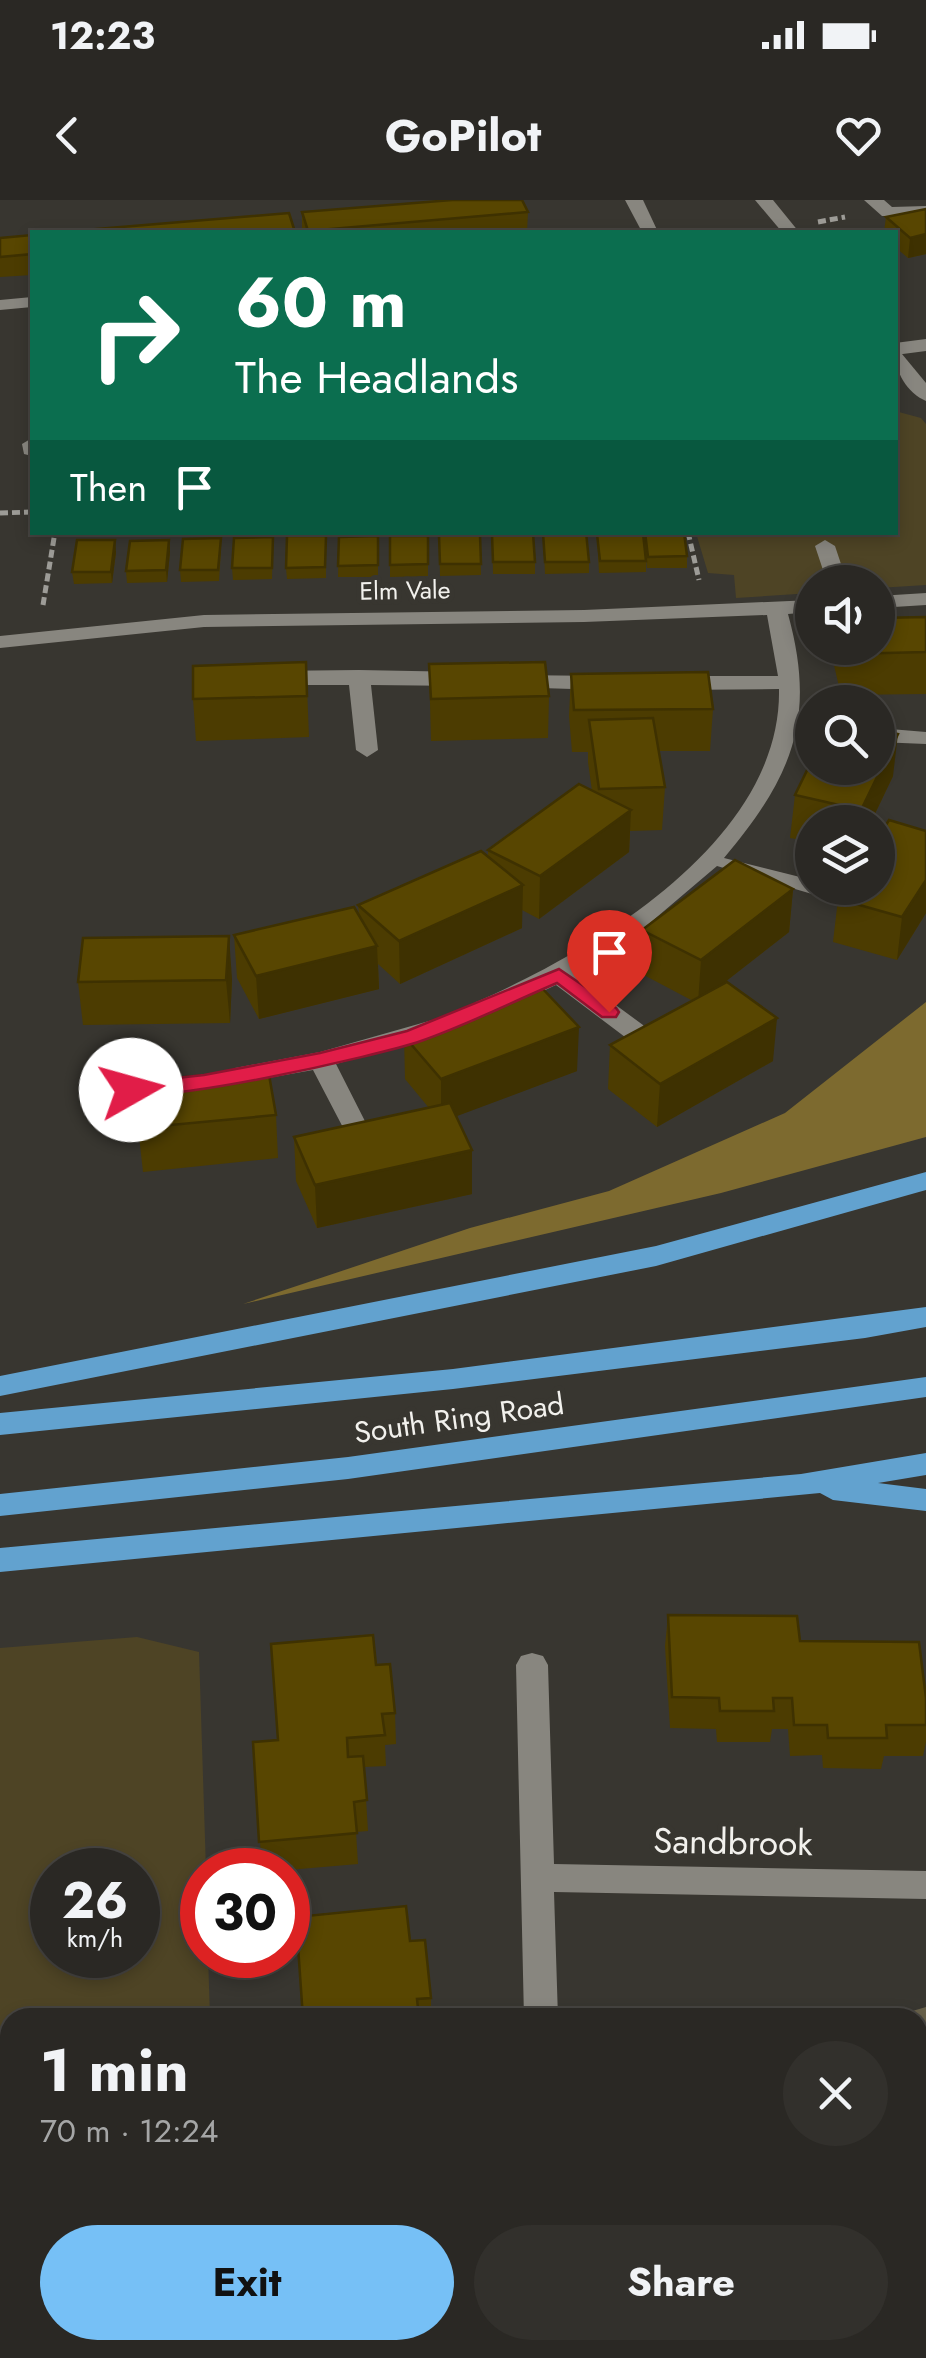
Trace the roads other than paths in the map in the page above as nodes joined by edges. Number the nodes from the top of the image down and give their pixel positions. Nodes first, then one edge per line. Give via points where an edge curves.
1 (634, 200) edge
2 (764, 200) edge
3 (877, 205) edge
4 (926, 211) edge
5 (649, 230) edge
6 (790, 230) edge
7 (30, 302) edge
8 (0, 304) edge
9 (926, 345) edge
10 (898, 349) edge
11 (898, 362) edge
12 (926, 395) edge
13 (825, 546) dead end
14 (831, 565) edge
15 (926, 598) edge
16 (895, 601) edge
17 (795, 607) edge
18 (776, 609) junction
19 (0, 642) edge
20 (359, 677) junction
21 (256, 678) edge
22 (788, 682) junction
23 (620, 683) edge
24 (657, 683) edge
25 (795, 709) edge
26 (795, 736) edge
27 (895, 736) edge
28 (923, 738) dead end
29 (367, 750) dead end
30 (709, 860) junction
31 (795, 883) edge
32 (559, 975) junction
33 (634, 1031) edge
34 (320, 1060) junction
35 (95, 1094) dead end
36 (358, 1133) edge
37 (926, 1181) edge
38 (926, 1316) edge
39 (0, 1386) edge
40 (926, 1387) edge
41 (0, 1424) edge
42 (926, 1464) edge
43 (802, 1485) junction
44 (926, 1500) edge
45 (0, 1505) edge
46 (0, 1560) edge
47 (532, 1665) dead end
48 (538, 1878) junction
49 (926, 1885) edge
50 (542, 2008) edge

1 - 5 street
2 - 6 street
3 - 4 street via 898,214
7 - 8 street
9 - 10 street
11 - 12 street
13 - 14 street
15 - 16 street
17 - 18 street, Elm Vale
18 - 19 street, Elm Vale via 199,621
18 - 22 street
20 - 21 street
20 - 23 street
20 - 29 street
22 - 24 street
22 - 25 street
26 - 30 street via 742,823
27 - 28 street
30 - 31 street
30 - 32 street via 610,943
32 - 33 street
32 - 34 street via 414,1036
34 - 35 street
34 - 36 street
37 - 39 highway via 656,1256
38 - 41 highway, South Ring Road via 453,1379
40 - 45 highway, South Ring Road via 348,1468
42 - 43 highway
43 - 44 highway
43 - 46 highway
47 - 48 street
48 - 49 street, Sandbrook
48 - 50 street

